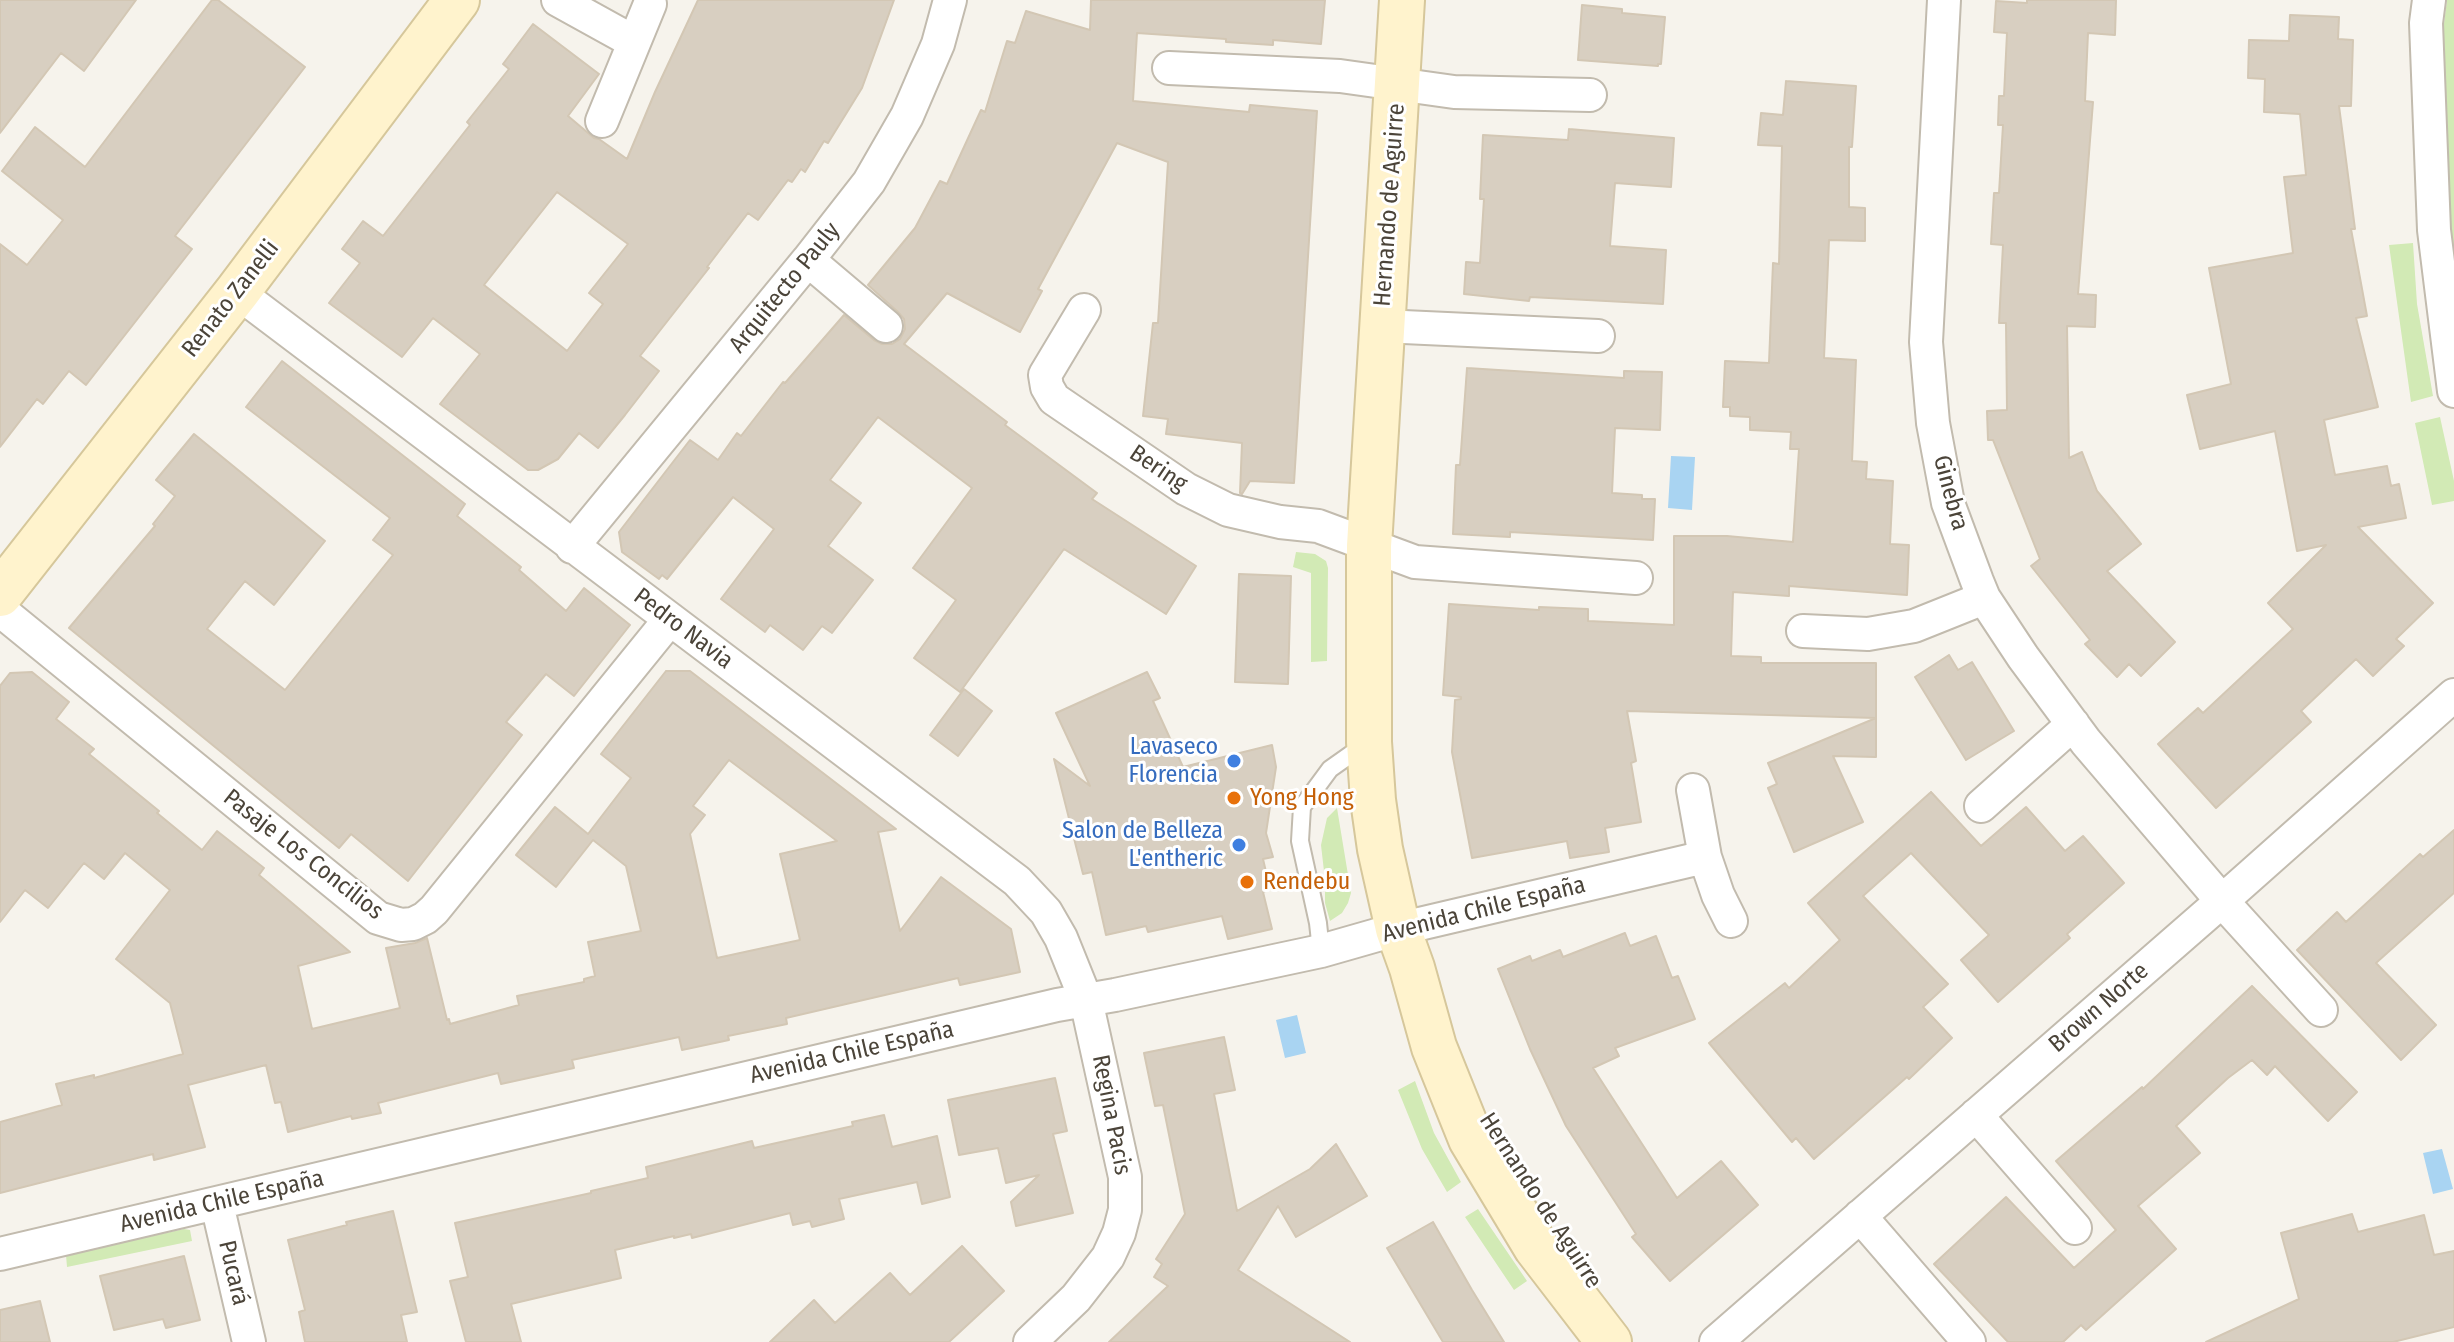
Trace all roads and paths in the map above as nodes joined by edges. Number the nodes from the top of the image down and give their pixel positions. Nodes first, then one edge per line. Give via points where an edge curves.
1 (457, 0) edge
2 (558, 0) edge
3 (950, 0) edge
4 (1402, 0) edge
5 (1944, 0) edge
6 (2429, 0) edge
7 (650, 4) dead end
8 (634, 42) junction
9 (1169, 68) dead end
10 (1397, 84) junction
11 (1590, 95) dead end
12 (602, 121) dead end
13 (808, 260) junction
14 (237, 292) junction
15 (1084, 310) dead end
16 (886, 326) dead end
17 (1382, 326) junction
18 (1598, 336) dead end
19 (2454, 391) edge
20 (1369, 546) junction
21 (572, 547) junction
22 (1636, 578) dead end
23 (0, 594) edge
24 (1984, 598) junction
25 (0, 610) edge
26 (670, 619) junction
27 (1803, 631) dead end
28 (2454, 695) edge
29 (2073, 724) junction
30 (1369, 742) junction
31 (1693, 790) dead end
32 (1981, 806) dead end
33 (1705, 857) junction
34 (2222, 901) junction
35 (1731, 921) dead end
36 (1405, 948) junction
37 (1321, 951) junction
38 (1086, 1000) junction
39 (2321, 1010) dead end
40 (1976, 1115) junction
41 (217, 1204) junction
42 (1860, 1216) junction
43 (2075, 1228) dead end
44 (0, 1254) edge
45 (249, 1342) edge
46 (1030, 1342) edge
47 (1609, 1342) edge
48 (1636, 1342) edge
49 (1716, 1342) edge
50 (1969, 1342) edge

1 - 14 street, Renato Zanelli
2 - 8 street
3 - 13 street, Arquitecto Pauly via 938,44 907,116 869,182
4 - 10 street, Hernando de Aguirre
5 - 24 street, Ginebra via 1926,342 1933,423 1948,503
6 - 19 street via 2434,230
7 - 8 street
8 - 12 street
9 - 10 street, Hernando de Aguirre
10 - 11 street, Hernando de Aguirre via 1454,92
10 - 17 street, Hernando de Aguirre
13 - 16 street
13 - 21 street, Arquitecto Pauly
14 - 21 street, Pedro Navia
14 - 23 street, Renato Zanelli
15 - 20 street, Bering via 1045,375 1054,399 1186,489 1228,510 1318,526
17 - 18 street, Hernando de Aguirre
17 - 20 street, Hernando de Aguirre
20 - 22 street via 1415,562
20 - 30 street, Hernando de Aguirre
21 - 26 street, Pedro Navia
24 - 27 street via 1914,626 1868,634
24 - 29 street, Ginebra
25 - 26 street, Pasaje Los Concilios via 378,918 401,925 413,924 434,910
26 - 38 street, Pedro Navia via 1017,881 1046,912
28 - 34 street, Brown Norte
29 - 32 street
29 - 34 street, Ginebra
30 - 36 street, Hernando de Aguirre via 1378,837
30 - 37 lane via 1330,769 1302,807 1300,841
31 - 33 street
33 - 35 street
33 - 36 street, Avenida Chile España
34 - 39 street
34 - 40 street, Brown Norte
36 - 37 street, Avenida Chile España
36 - 47 street, Hernando de Aguirre via 1434,1047 1471,1139 1536,1247
36 - 48 street, Hernando de Aguirre via 1486,1122 1529,1195
37 - 38 street, Avenida Chile España
38 - 41 street, Avenida Chile España
38 - 46 street, Regina Pacis via 1125,1177 1125,1210 1108,1257 1076,1298
40 - 42 street, Brown Norte
40 - 43 street
41 - 44 street, Avenida Chile España
41 - 45 street, Pucará
42 - 49 street, Brown Norte
42 - 50 street

